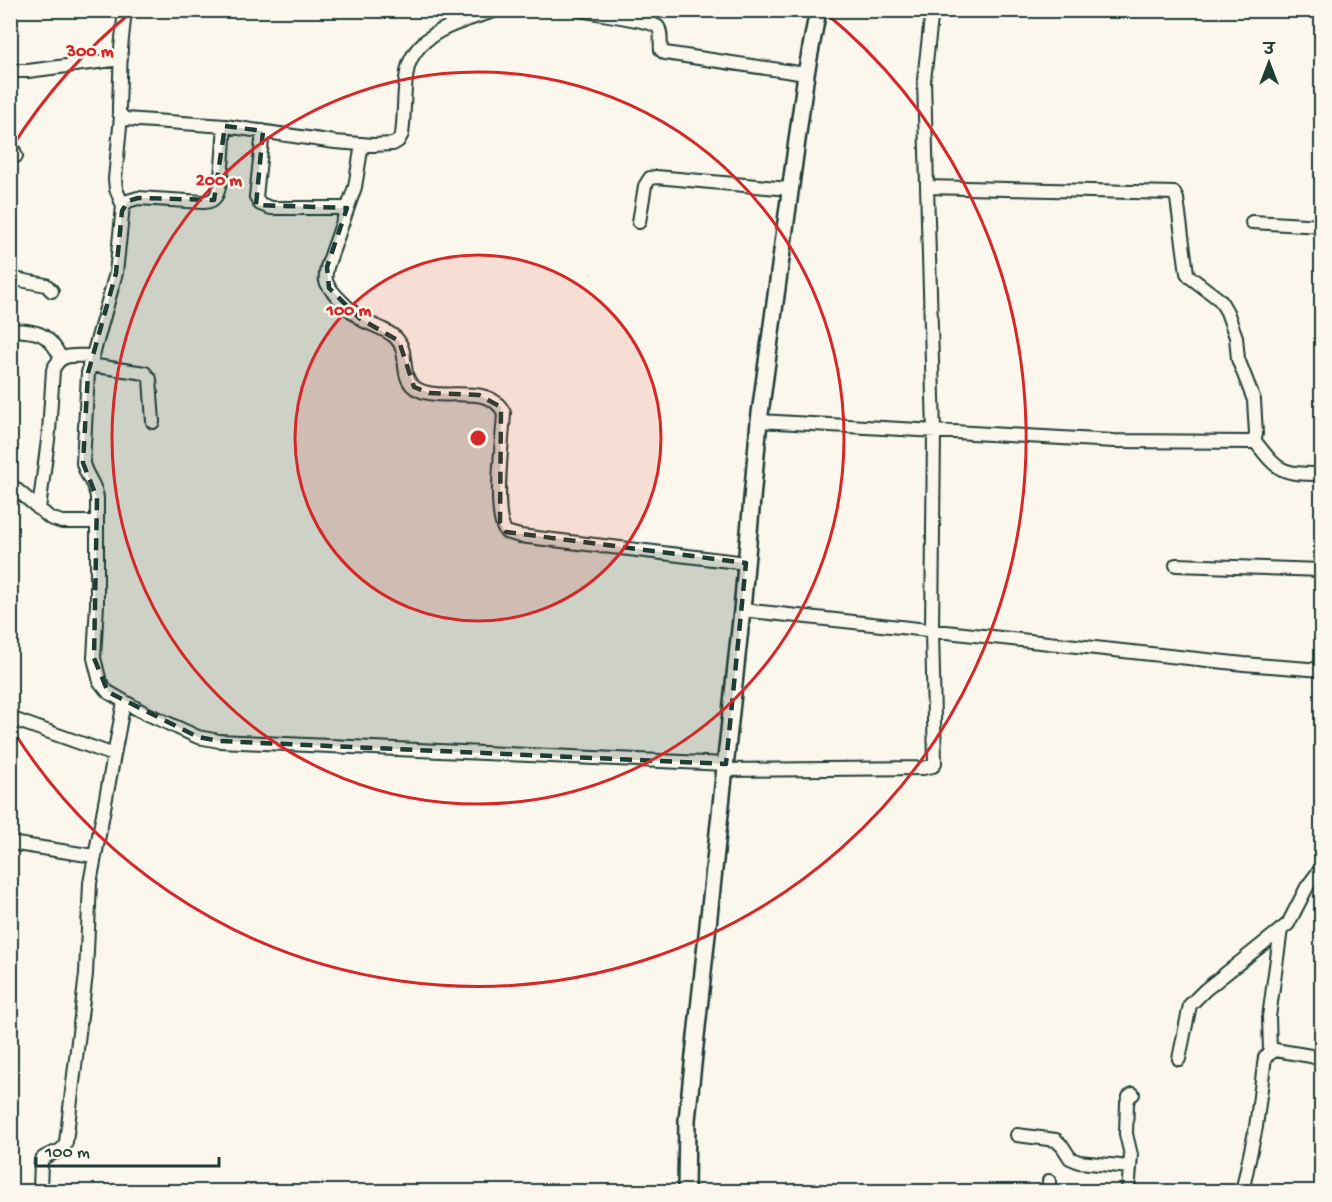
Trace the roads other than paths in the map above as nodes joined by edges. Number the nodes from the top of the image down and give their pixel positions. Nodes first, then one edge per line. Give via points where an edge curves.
1 (125, 10) edge
2 (498, 10) edge
3 (579, 10) edge
4 (818, 10) edge
5 (932, 10) edge
6 (121, 59) junction
7 (10, 71) edge
8 (806, 74) junction
9 (121, 116) junction
10 (225, 126) junction
11 (264, 131) junction
12 (10, 142) edge
13 (362, 144) junction
14 (16, 156) dead end
15 (927, 187) junction
16 (789, 189) junction
17 (123, 206) junction
18 (347, 208) junction
19 (639, 222) dead end
20 (1252, 222) dead end
21 (1322, 226) edge
22 (10, 278) edge
23 (52, 291) dead end
24 (10, 330) edge
25 (61, 358) junction
26 (91, 360) junction
27 (759, 421) junction
28 (153, 422) dead end
29 (934, 432) junction
30 (1254, 440) junction
31 (1322, 474) edge
32 (10, 484) edge
33 (39, 509) junction
34 (97, 522) junction
35 (746, 563) junction
36 (1176, 565) dead end
37 (1322, 570) edge
38 (742, 610) junction
39 (932, 630) junction
40 (1322, 670) edge
41 (124, 702) junction
42 (10, 718) edge
43 (114, 755) junction
44 (725, 767) junction
45 (10, 843) edge
46 (94, 856) junction
47 (1322, 867) edge
48 (1281, 929) junction
49 (1270, 1051) junction
50 (1179, 1059) dead end
51 (1322, 1060) edge
52 (1133, 1094) dead end
53 (1017, 1135) dead end
54 (1130, 1167) junction
55 (40, 1191) edge
56 (686, 1191) edge
57 (1128, 1191) edge
58 (1242, 1191) edge

1 - 6 street
2 - 13 street via 441,30 425,42 408,65 403,128 398,141
3 - 8 street via 657,27 665,53
4 - 8 street
5 - 15 street via 924,80
6 - 7 street
6 - 9 street
8 - 16 street
9 - 10 street
9 - 17 street via 115,179
10 - 11 street
10 - 17 street via 219,187 212,201 138,198
11 - 13 street
11 - 18 street via 256,197 260,204 271,208
12 - 14 street
13 - 18 street
15 - 29 street
15 - 30 street via 1174,193 1187,273 1220,300 1235,333 1238,359 1254,400
16 - 19 street via 650,178
16 - 27 street
17 - 26 street via 116,273
18 - 35 street via 327,267 329,288 359,318 399,341 408,381 414,387 429,393 479,395 501,407 504,413 500,522 506,532
20 - 21 street
22 - 23 street via 46,285
24 - 25 street via 43,335 51,340
25 - 26 street
25 - 33 street via 53,370
26 - 28 street via 145,373 150,379
26 - 34 street via 83,463 96,490
27 - 29 street
27 - 35 street
29 - 30 street via 1114,441
29 - 39 street
30 - 31 street via 1279,469
32 - 33 street
33 - 34 street via 57,521
34 - 41 street via 94,658 100,682
35 - 38 street
36 - 37 street
38 - 39 street
38 - 44 street
39 - 40 street
39 - 44 street via 936,751 933,766
41 - 43 street
41 - 44 street via 198,737 219,741
42 - 43 street
43 - 46 street
44 - 56 street via 687,1120
45 - 46 street
46 - 55 street via 86,974 66,1142 60,1152 41,1160
47 - 48 street via 1293,917
48 - 49 street via 1269,1017
48 - 50 street via 1190,1005
49 - 51 street
49 - 58 street via 1263,1060 1256,1126
52 - 54 street via 1127,1103
53 - 54 street via 1056,1140 1070,1158 1079,1162
54 - 57 street

